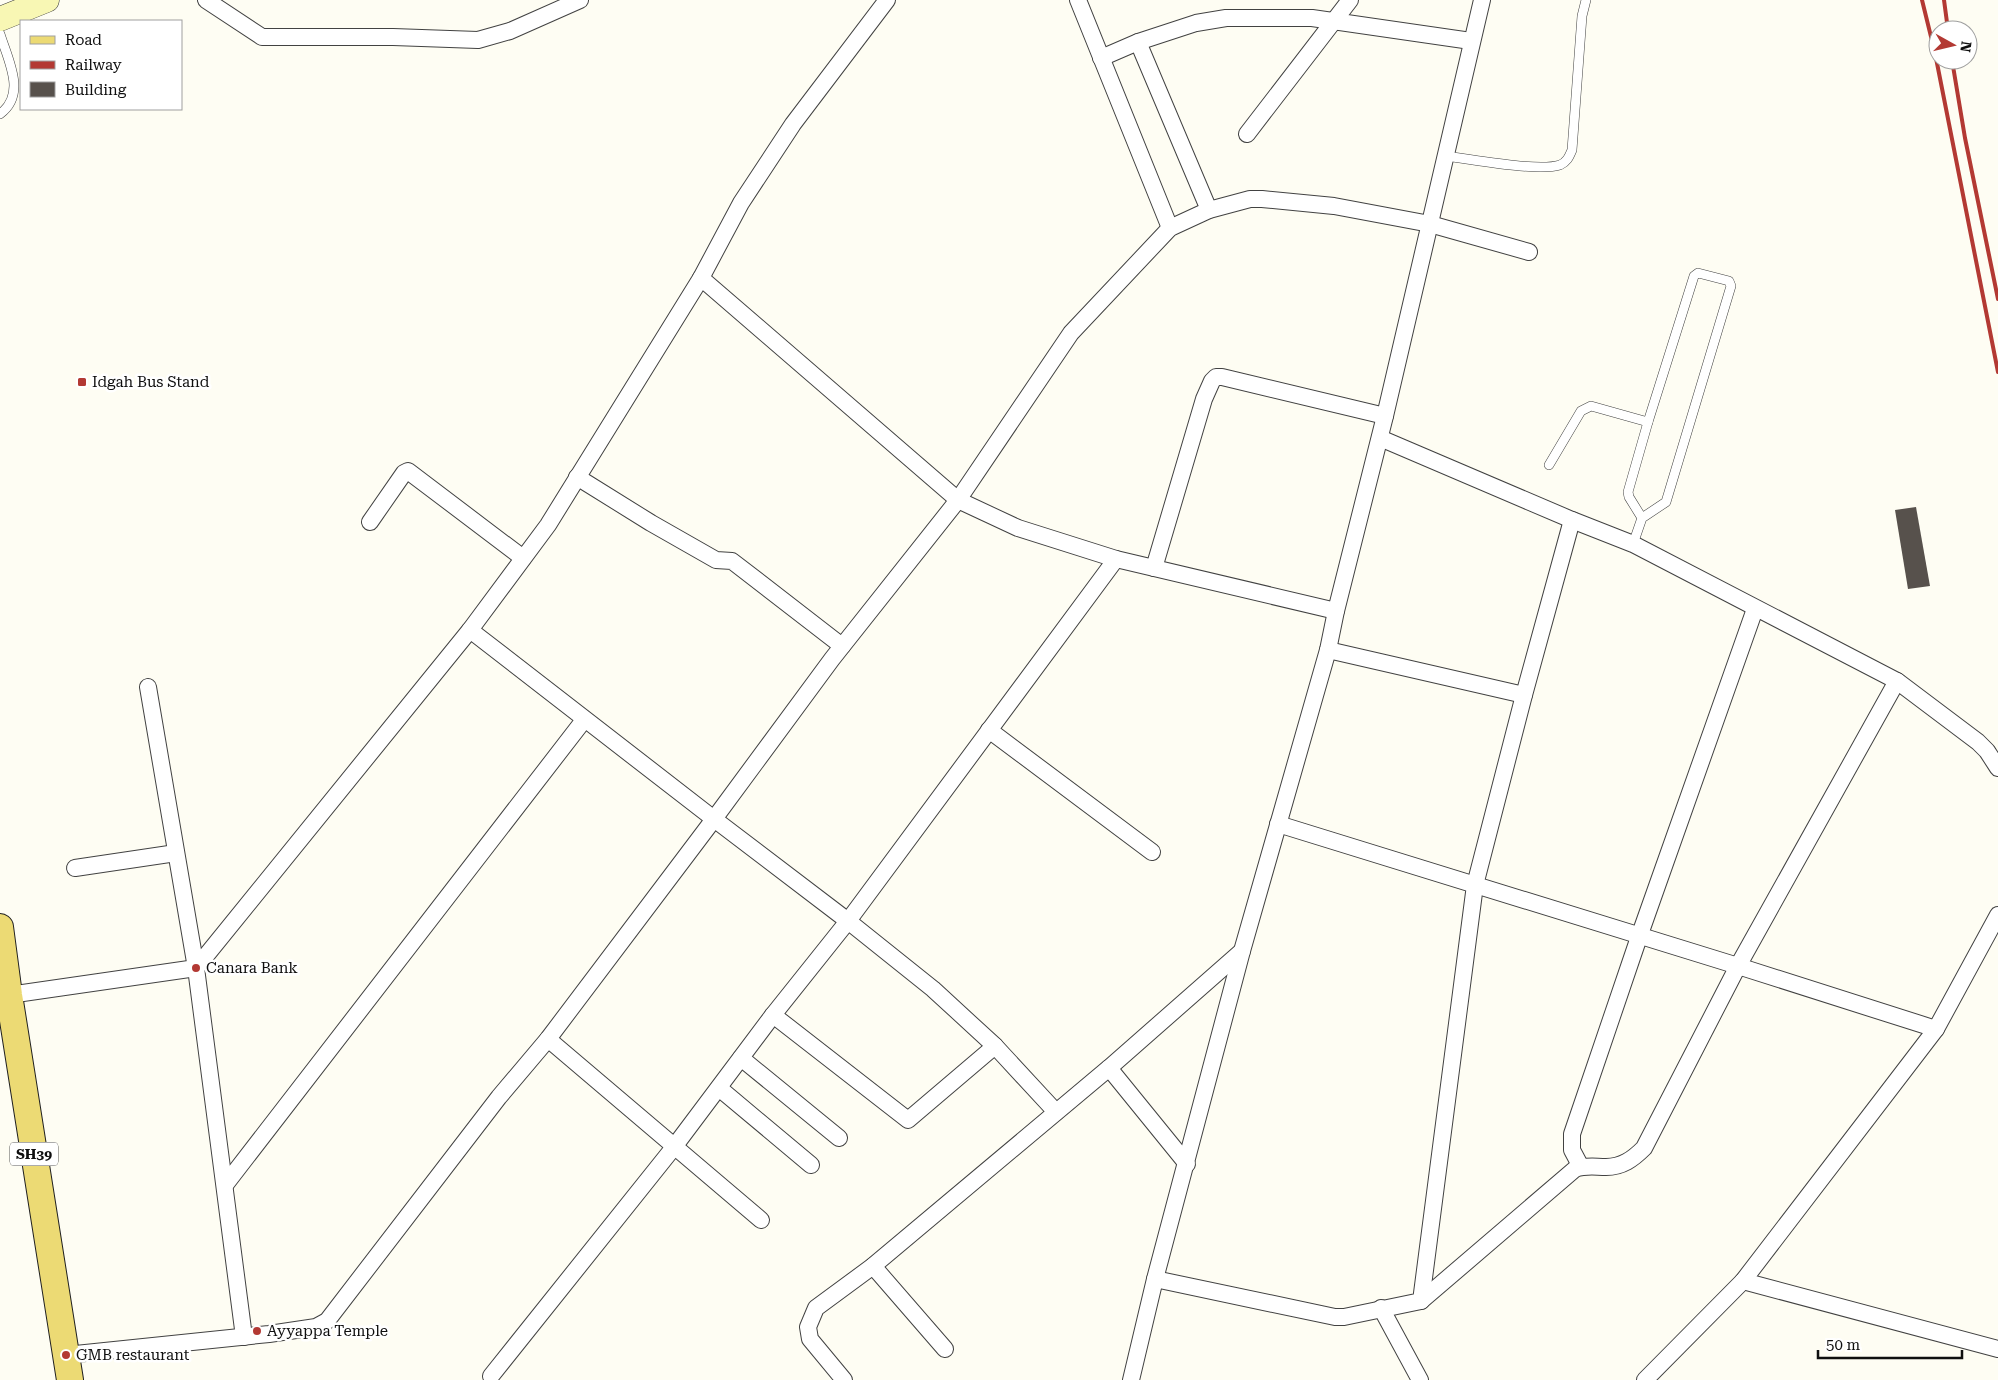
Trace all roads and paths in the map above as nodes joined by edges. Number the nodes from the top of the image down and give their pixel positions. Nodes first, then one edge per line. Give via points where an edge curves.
1 (47, 0) edge
2 (206, 0) edge
3 (580, 0) edge
4 (887, 0) edge
5 (1078, 0) edge
6 (1350, 0) edge
7 (1482, 0) edge
8 (1586, 0) edge
9 (0, 19) edge
10 (1335, 22) junction
11 (0, 34) edge
12 (1471, 41) junction
13 (1138, 42) junction
14 (1101, 58) junction
15 (0, 114) edge
16 (1247, 134) dead end
17 (1445, 156) junction
18 (1209, 210) junction
19 (1430, 224) junction
20 (1170, 228) junction
21 (1529, 252) dead end
22 (701, 278) junction
23 (1385, 416) junction
24 (1648, 422) junction
25 (1380, 438) junction
26 (1549, 465) dead end
27 (577, 477) junction
28 (958, 500) junction
29 (1642, 518) junction
30 (1572, 520) junction
31 (370, 522) dead end
32 (1633, 544) junction
33 (523, 558) junction
34 (1116, 559) junction
35 (1154, 568) junction
36 (1755, 609) junction
37 (1336, 611) junction
38 (470, 630) junction
39 (842, 646) junction
40 (1328, 650) junction
41 (1897, 681) junction
42 (148, 687) dead end
43 (1524, 695) junction
44 (584, 720) junction
45 (989, 730) junction
46 (1998, 768) edge
47 (714, 820) junction
48 (1278, 824) junction
49 (1152, 852) dead end
50 (176, 854) junction
51 (75, 868) dead end
52 (1474, 885) junction
53 (1998, 915) edge
54 (848, 921) junction
55 (0, 927) edge
56 (1639, 937) junction
57 (1242, 951) junction
58 (1738, 966) junction
59 (196, 968) junction
60 (8, 995) junction
61 (773, 1015) junction
62 (1936, 1029) junction
63 (548, 1039) junction
64 (995, 1046) junction
65 (741, 1058) junction
66 (1109, 1068) junction
67 (718, 1088) junction
68 (1056, 1112) junction
69 (839, 1138) dead end
70 (674, 1147) junction
71 (1187, 1164) junction
72 (810, 1165) dead end
73 (1581, 1167) junction
74 (225, 1185) junction
75 (761, 1220) dead end
76 (872, 1266) junction
77 (1156, 1279) junction
78 (1743, 1281) junction
79 (1421, 1301) junction
80 (1381, 1308) junction
81 (244, 1337) junction
82 (945, 1348) dead end
83 (1998, 1349) edge
84 (66, 1355) junction
85 (491, 1376) dead end
86 (70, 1380) edge
87 (844, 1380) edge
88 (1131, 1380) edge
89 (1420, 1380) edge
90 (1645, 1380) edge

1 - 9 main road
2 - 3 street via 262,37 478,40 510,31
4 - 22 street via 793,124 741,203
5 - 14 street
6 - 10 street
7 - 12 street
8 - 17 lane via 1569,158 1559,165 1534,167
10 - 12 street
10 - 13 street via 1298,17 1226,18 1196,23
10 - 16 street
11 - 15 lane via 15,87 12,101
12 - 17 street
13 - 14 street
13 - 18 street
14 - 20 street
17 - 19 street
18 - 19 street via 1262,199 1334,206
18 - 20 street
19 - 21 street
19 - 23 street
20 - 28 street via 1071,333
22 - 27 street
22 - 28 street
23 - 25 street
23 - 35 street via 1216,377 1204,399
24 - 26 lane via 1588,406 1581,411
24 - 29 lane via 1628,492
24 - 29 lane via 1694,276 1698,273 1729,280 1731,286 1666,502
25 - 30 street
25 - 37 street
27 - 33 street
27 - 39 street via 716,560 732,560
28 - 34 street via 1018,528
28 - 39 street
29 - 32 lane
30 - 32 street
30 - 43 street
31 - 33 street via 408,471
32 - 36 street
33 - 38 street
34 - 35 street
34 - 45 street
35 - 37 street
36 - 41 street
36 - 56 street
37 - 40 street
38 - 44 street
38 - 59 street
39 - 47 street
40 - 43 street
40 - 48 street
41 - 46 street via 1978,742
41 - 58 street
42 - 50 street
43 - 52 street
44 - 47 street
44 - 74 street
45 - 49 street
45 - 54 street
47 - 54 street
47 - 63 street
48 - 52 street
48 - 57 street
50 - 51 street
50 - 59 street
52 - 56 street
52 - 79 street
53 - 62 street
54 - 61 street
54 - 64 street via 933,989
55 - 60 main road, SH39
56 - 58 street
56 - 73 street via 1572,1134 1572,1150
57 - 66 street
57 - 71 street
58 - 62 street
58 - 73 street via 1644,1148 1628,1162
59 - 60 street
59 - 74 street
60 - 84 main road, SH39
61 - 64 street via 908,1120
61 - 65 street
62 - 78 street
63 - 70 street
63 - 81 street via 499,1096 327,1321 316,1327
64 - 68 street
65 - 67 street
65 - 69 street
66 - 68 street
66 - 71 street
67 - 70 street
67 - 72 street
68 - 76 street
70 - 75 street
70 - 85 street
71 - 77 street
73 - 79 street via 1574,1169
74 - 81 street
76 - 82 street
76 - 87 street via 816,1308 808,1327 810,1339
77 - 80 street via 1335,1316 1344,1317
77 - 88 street
78 - 83 street
78 - 90 street
79 - 80 street
80 - 89 street
81 - 84 street
84 - 86 main road, SH39

